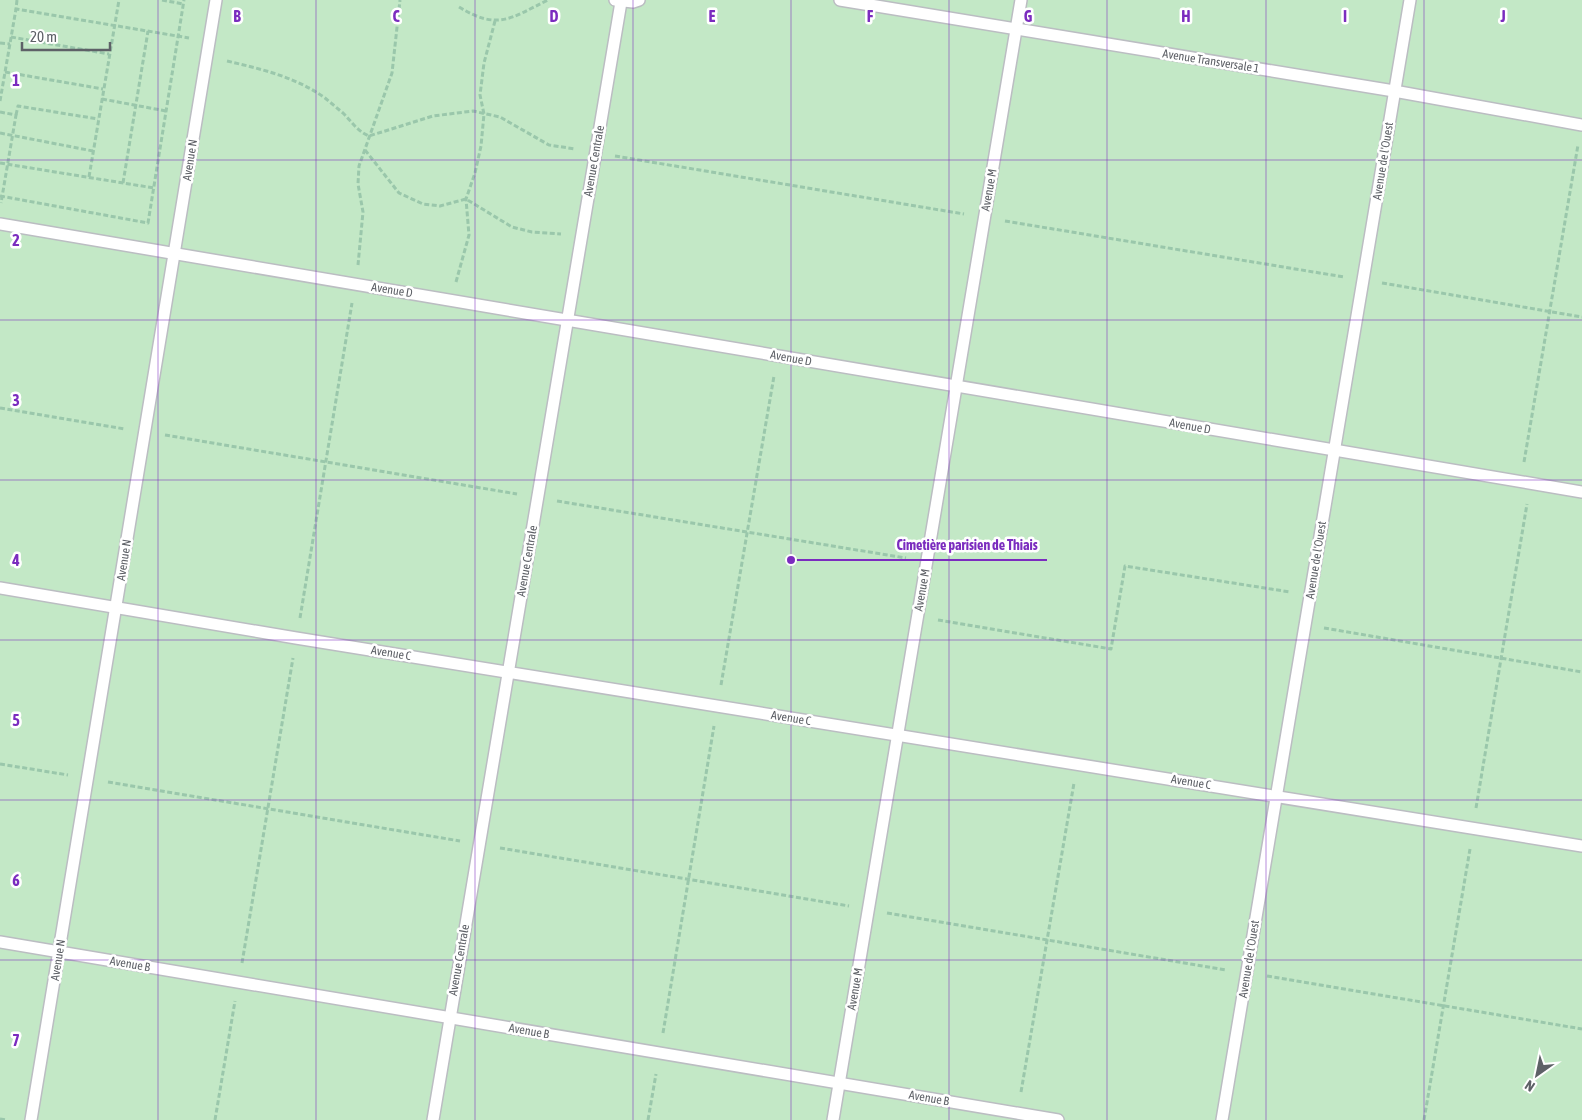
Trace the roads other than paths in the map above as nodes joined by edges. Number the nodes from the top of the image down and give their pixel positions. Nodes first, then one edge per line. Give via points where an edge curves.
1 (216, 0) edge
2 (639, 0) edge
3 (840, 0) edge
4 (1021, 0) edge
5 (1410, 0) edge
6 (618, 1) edge
7 (1016, 30) junction
8 (1394, 91) junction
9 (1582, 125) edge
10 (0, 224) edge
11 (174, 254) junction
12 (567, 320) junction
13 (956, 386) junction
14 (1334, 450) junction
15 (1582, 492) edge
16 (0, 588) edge
17 (116, 608) junction
18 (508, 672) junction
19 (898, 735) junction
20 (1276, 796) junction
21 (1582, 846) edge
22 (0, 942) edge
23 (59, 952) junction
24 (450, 1018) junction
25 (839, 1083) junction
26 (31, 1120) edge
27 (433, 1120) edge
28 (833, 1120) edge
29 (1058, 1120) edge
30 (1222, 1120) edge

1 - 11 lane, Avenue N
2 - 6 lane
3 - 7 lane, Avenue Transversale 1
4 - 7 lane, Avenue M
5 - 8 lane, Avenue de l'Ouest
6 - 12 lane, Avenue Centrale
7 - 8 lane, Avenue Transversale 1
7 - 13 lane, Avenue M
8 - 9 lane, Avenue Transversale 1
8 - 14 lane, Avenue de l'Ouest
10 - 11 lane, Avenue D
11 - 12 lane, Avenue D
11 - 17 lane, Avenue N
12 - 13 lane, Avenue D
12 - 18 lane, Avenue Centrale
13 - 14 lane, Avenue D
13 - 19 lane, Avenue M
14 - 15 lane, Avenue D
14 - 20 lane, Avenue de l'Ouest
16 - 17 lane, Avenue C
17 - 18 lane, Avenue C
17 - 23 lane, Avenue N
18 - 19 lane, Avenue C
18 - 24 lane, Avenue Centrale
19 - 20 lane, Avenue C
19 - 25 lane, Avenue M
20 - 21 lane, Avenue C
20 - 30 lane, Avenue de l'Ouest
22 - 23 lane, Avenue B
23 - 24 lane, Avenue B
23 - 26 lane, Avenue N
24 - 25 lane, Avenue B
24 - 27 lane, Avenue Centrale
25 - 28 lane, Avenue M
25 - 29 lane, Avenue B

